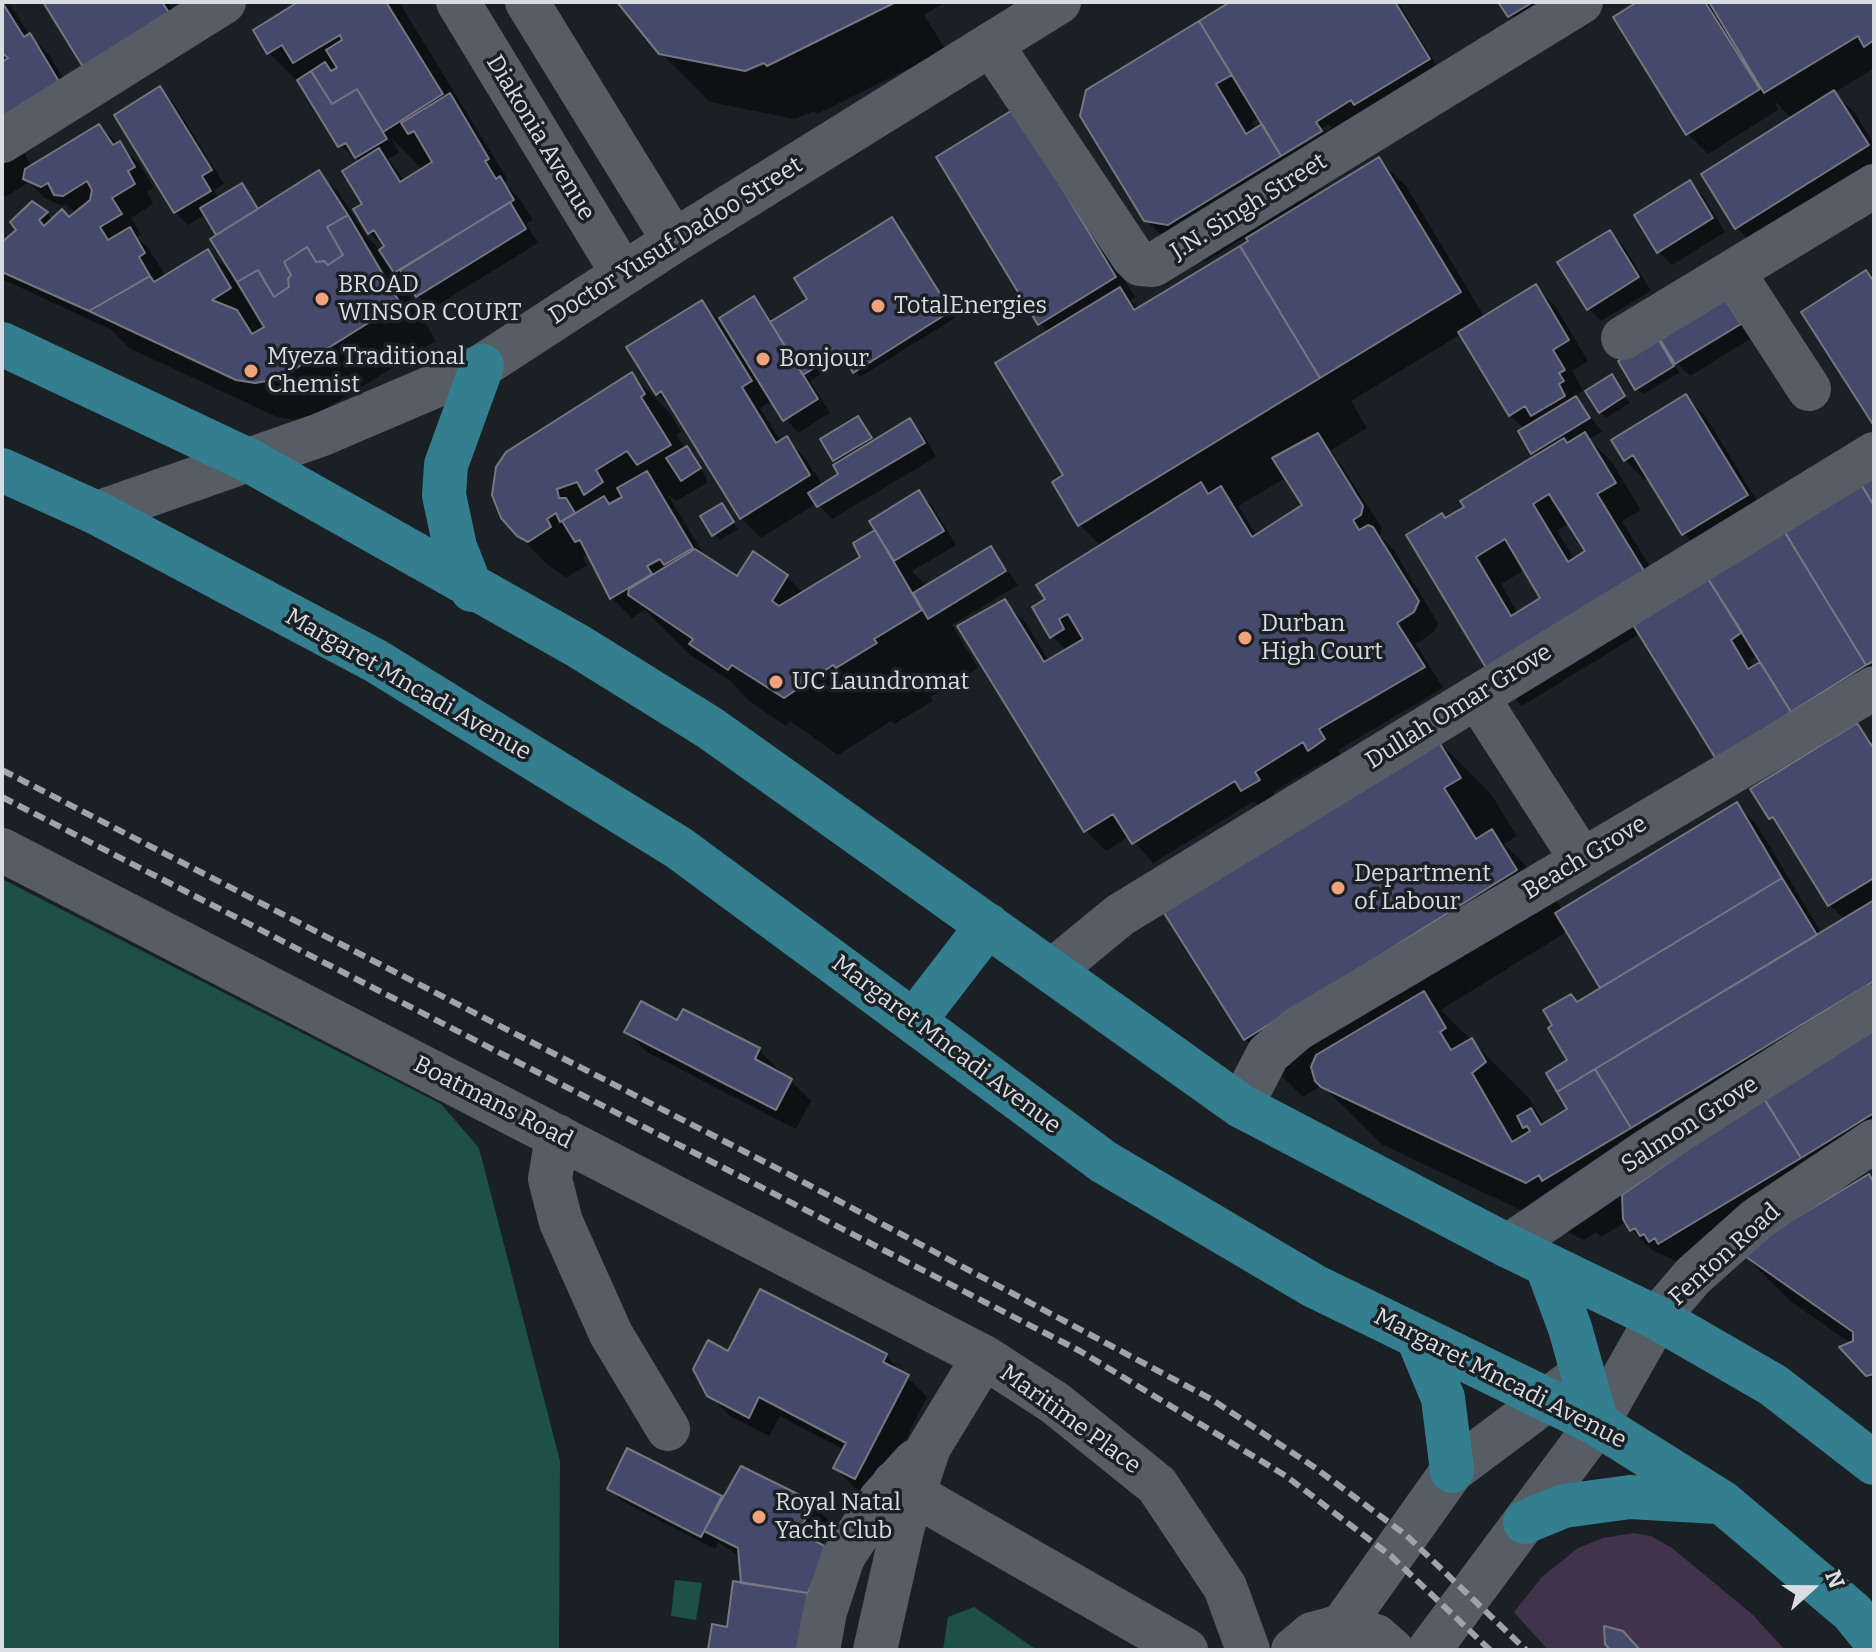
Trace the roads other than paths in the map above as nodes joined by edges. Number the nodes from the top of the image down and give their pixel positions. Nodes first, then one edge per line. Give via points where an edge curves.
1 (224, 2) edge
2 (458, 2) edge
3 (527, 2) edge
4 (1059, 2) edge
5 (1581, 2) edge
6 (991, 44) junction
7 (2, 141) edge
8 (1874, 186) edge
9 (674, 241) junction
10 (1733, 272) junction
11 (623, 274) junction
12 (1623, 338) dead end
13 (2, 344) edge
14 (482, 366) junction
15 (1809, 389) dead end
16 (1874, 454) edge
17 (250, 461) junction
18 (2, 470) edge
19 (97, 513) junction
20 (472, 590) junction
21 (1874, 688) edge
22 (1477, 697) junction
23 (2, 850) edge
24 (1582, 860) junction
25 (988, 925) junction
26 (1052, 971) junction
27 (1874, 1006) edge
28 (914, 1021) junction
29 (1241, 1106) junction
30 (557, 1136) junction
31 (1874, 1141) edge
32 (1508, 1246) junction
33 (1547, 1266) junction
34 (1657, 1318) junction
35 (1418, 1338) junction
36 (984, 1357) junction
37 (1583, 1373) junction
38 (1546, 1400) junction
39 (1597, 1424) junction
40 (668, 1429) dead end
41 (1866, 1443) edge
42 (1452, 1471) junction
43 (904, 1488) junction
44 (1723, 1503) junction
45 (1525, 1522) junction
46 (1225, 1587) junction
47 (1316, 1637) edge
48 (1874, 1639) edge
49 (818, 1650) edge
50 (875, 1650) edge
51 (1186, 1650) edge
52 (1248, 1650) edge
53 (1392, 1650) edge
54 (1429, 1650) edge

1 - 7 street
2 - 11 street, Diakonia Avenue
3 - 9 street
4 - 6 street, Doctor Yusuf Dadoo Street
5 - 6 street, J.N. Singh Street via 1153,265 1133,257
6 - 9 street, Doctor Yusuf Dadoo Street
8 - 10 street
9 - 11 street, Doctor Yusuf Dadoo Street
10 - 12 street
10 - 15 street
11 - 14 street, Doctor Yusuf Dadoo Street
13 - 17 main road
14 - 17 street, Doctor Yusuf Dadoo Street
14 - 20 main road via 446,465 444,495 455,547
16 - 22 street, Dullah Omar Grove
17 - 19 street, Doctor Yusuf Dadoo Street
17 - 20 main road
18 - 19 main road, Margaret Mncadi Avenue
19 - 28 main road, Margaret Mncadi Avenue via 376,661 679,848
20 - 25 main road via 578,646 710,728
21 - 24 street, Beach Grove
22 - 24 street
22 - 26 street, Dullah Omar Grove via 1104,926
23 - 30 street, Boatmans Road
24 - 29 street, Beach Grove via 1297,1029 1268,1054
25 - 26 main road
25 - 28 main road
26 - 29 main road
27 - 32 street, Salmon Grove
28 - 35 main road, Margaret Mncadi Avenue via 1104,1162 1314,1286
29 - 32 main road
30 - 36 street, Boatmans Road
30 - 40 street via 550,1179 561,1222 611,1334
31 - 34 street, Fenton Road via 1757,1219 1693,1276
32 - 33 main road
33 - 34 main road
33 - 37 main road
34 - 37 street
34 - 39 street
34 - 41 main road
35 - 38 main road, Margaret Mncadi Avenue
35 - 42 main road via 1443,1398
36 - 43 street, Maritime Place
36 - 46 street, Maritime Place via 1055,1403 1157,1485
37 - 38 street
37 - 39 main road
38 - 39 main road, Margaret Mncadi Avenue
38 - 42 street
39 - 44 main road, Margaret Mncadi Avenue
39 - 45 street
42 - 47 street
43 - 49 street, Maritime Place via 858,1529 843,1557
43 - 50 street
43 - 51 street
44 - 45 main road via 1630,1497 1564,1506
44 - 48 main road, Margaret Mncadi Avenue via 1852,1612
45 - 54 street
46 - 47 street, Maritime Place via 1267,1618
46 - 52 street, Maritime Place
47 - 53 street, Maritime Place via 1376,1636

